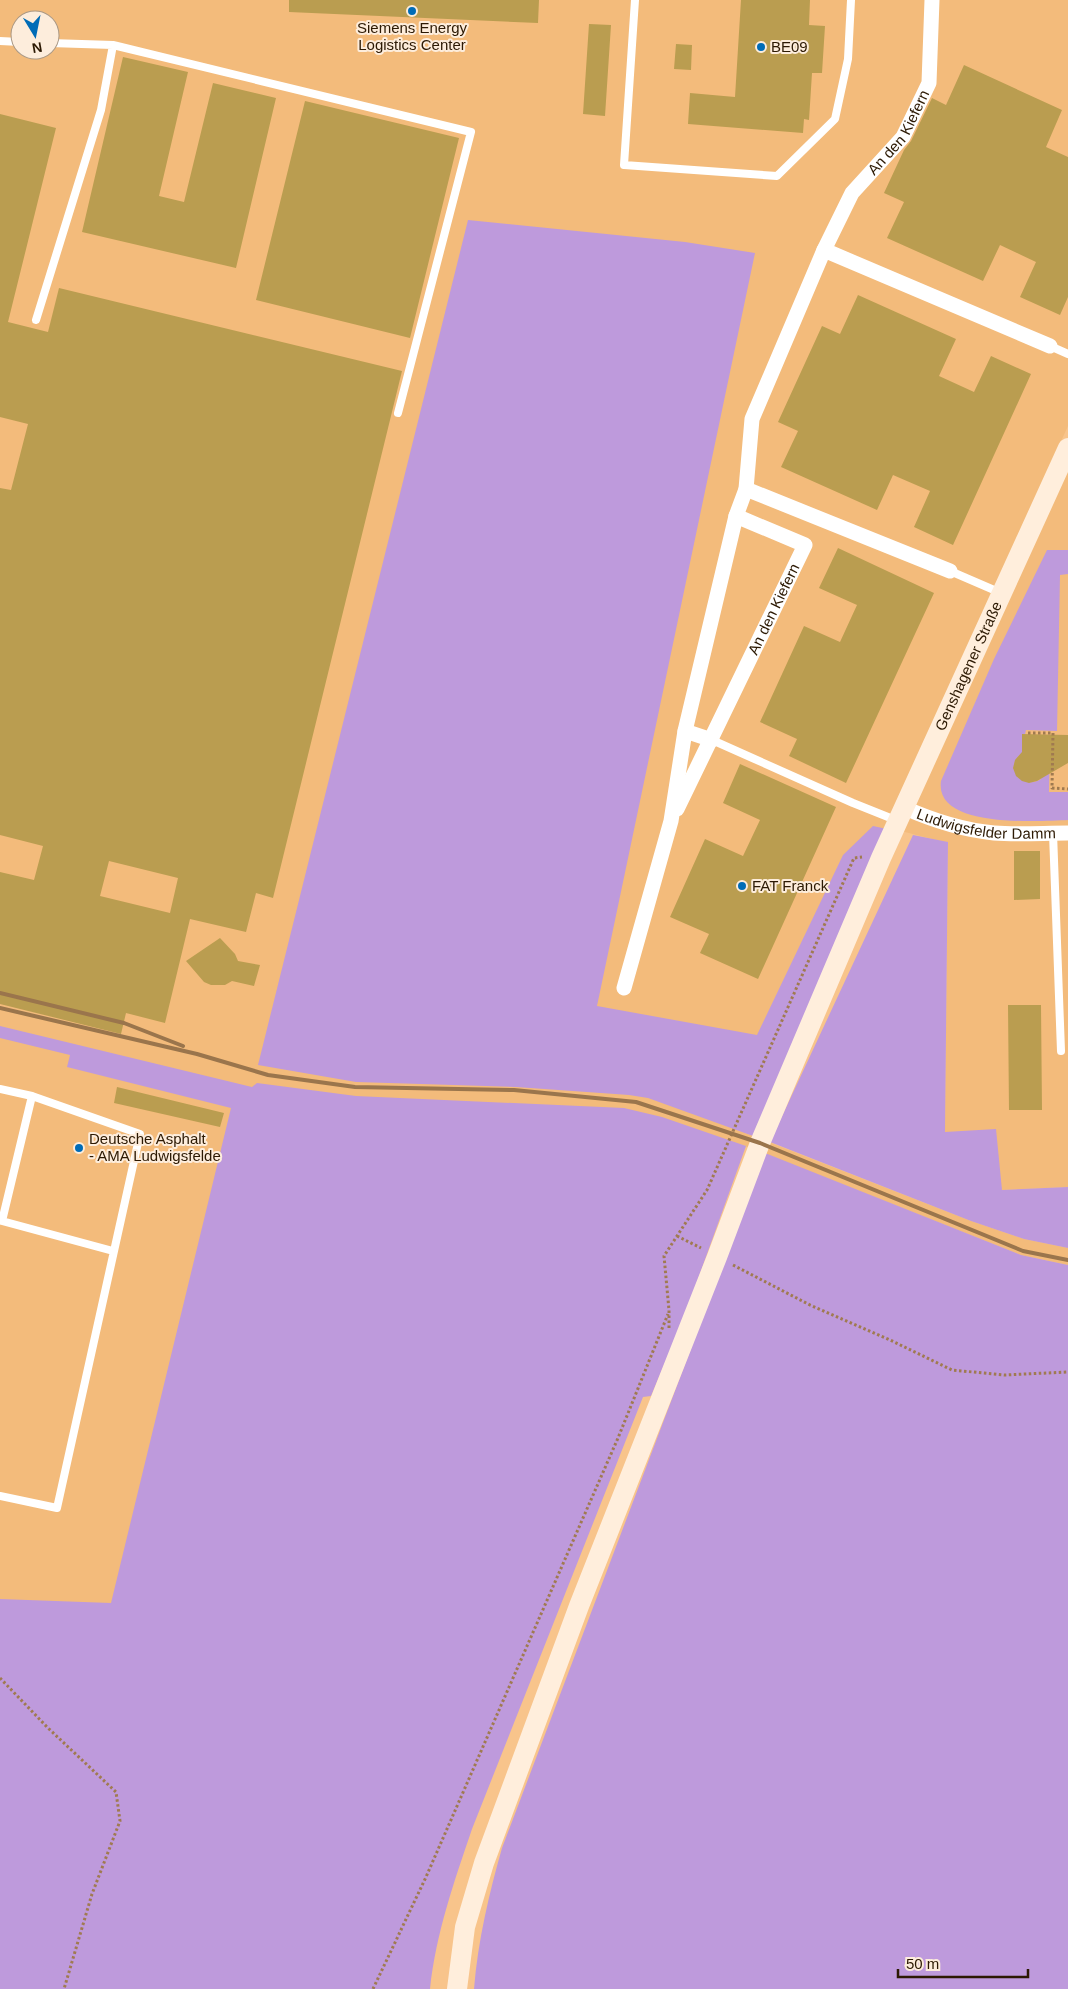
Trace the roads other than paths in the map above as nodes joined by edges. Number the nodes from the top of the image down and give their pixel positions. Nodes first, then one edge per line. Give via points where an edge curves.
1 (635, 0) edge
2 (851, 0) edge
3 (932, 0) edge
4 (60, 43) edge
5 (114, 45) junction
6 (824, 250) junction
7 (36, 320) dead end
8 (1050, 346) joint
9 (1068, 354) edge
10 (398, 413) dead end
11 (1068, 448) edge
12 (746, 489) junction
13 (736, 516) junction
14 (950, 571) joint
15 (1002, 593) junction
16 (685, 731) junction
17 (712, 740) junction
18 (902, 815) junction
19 (671, 821) junction
20 (1060, 833) edge
21 (624, 988) dead end
22 (1061, 1051) dead end
23 (0, 1089) edge
24 (32, 1096) junction
25 (113, 1251) junction
26 (0, 1496) edge
27 (457, 1989) edge

1 - 2 lane via 624,165 777,176 834,120 848,59
3 - 6 street, An den Kiefern via 929,84 903,137 852,194
4 - 5 lane
5 - 7 lane via 101,110
5 - 10 lane via 471,132
6 - 8 street
6 - 12 street, An den Kiefern via 752,419
8 - 9 lane
11 - 15 main road, Genshagener Straße
12 - 13 street, An den Kiefern
12 - 14 street
13 - 16 street, An den Kiefern
13 - 17 street, An den Kiefern via 805,544
14 - 15 lane
15 - 18 main road, Genshagener Straße
16 - 17 street
16 - 19 street, An den Kiefern
17 - 18 lane via 853,803
17 - 19 street, An den Kiefern
18 - 20 street, Ludwigsfelder Damm via 994,833
18 - 27 main road, Genshagener Straße via 760,1142 572,1625 484,1863 465,1927
19 - 21 street, An den Kiefern
20 - 22 lane
23 - 24 lane
24 - 25 lane via 140,1134
24 - 25 lane via 2,1221
25 - 26 lane via 57,1508

